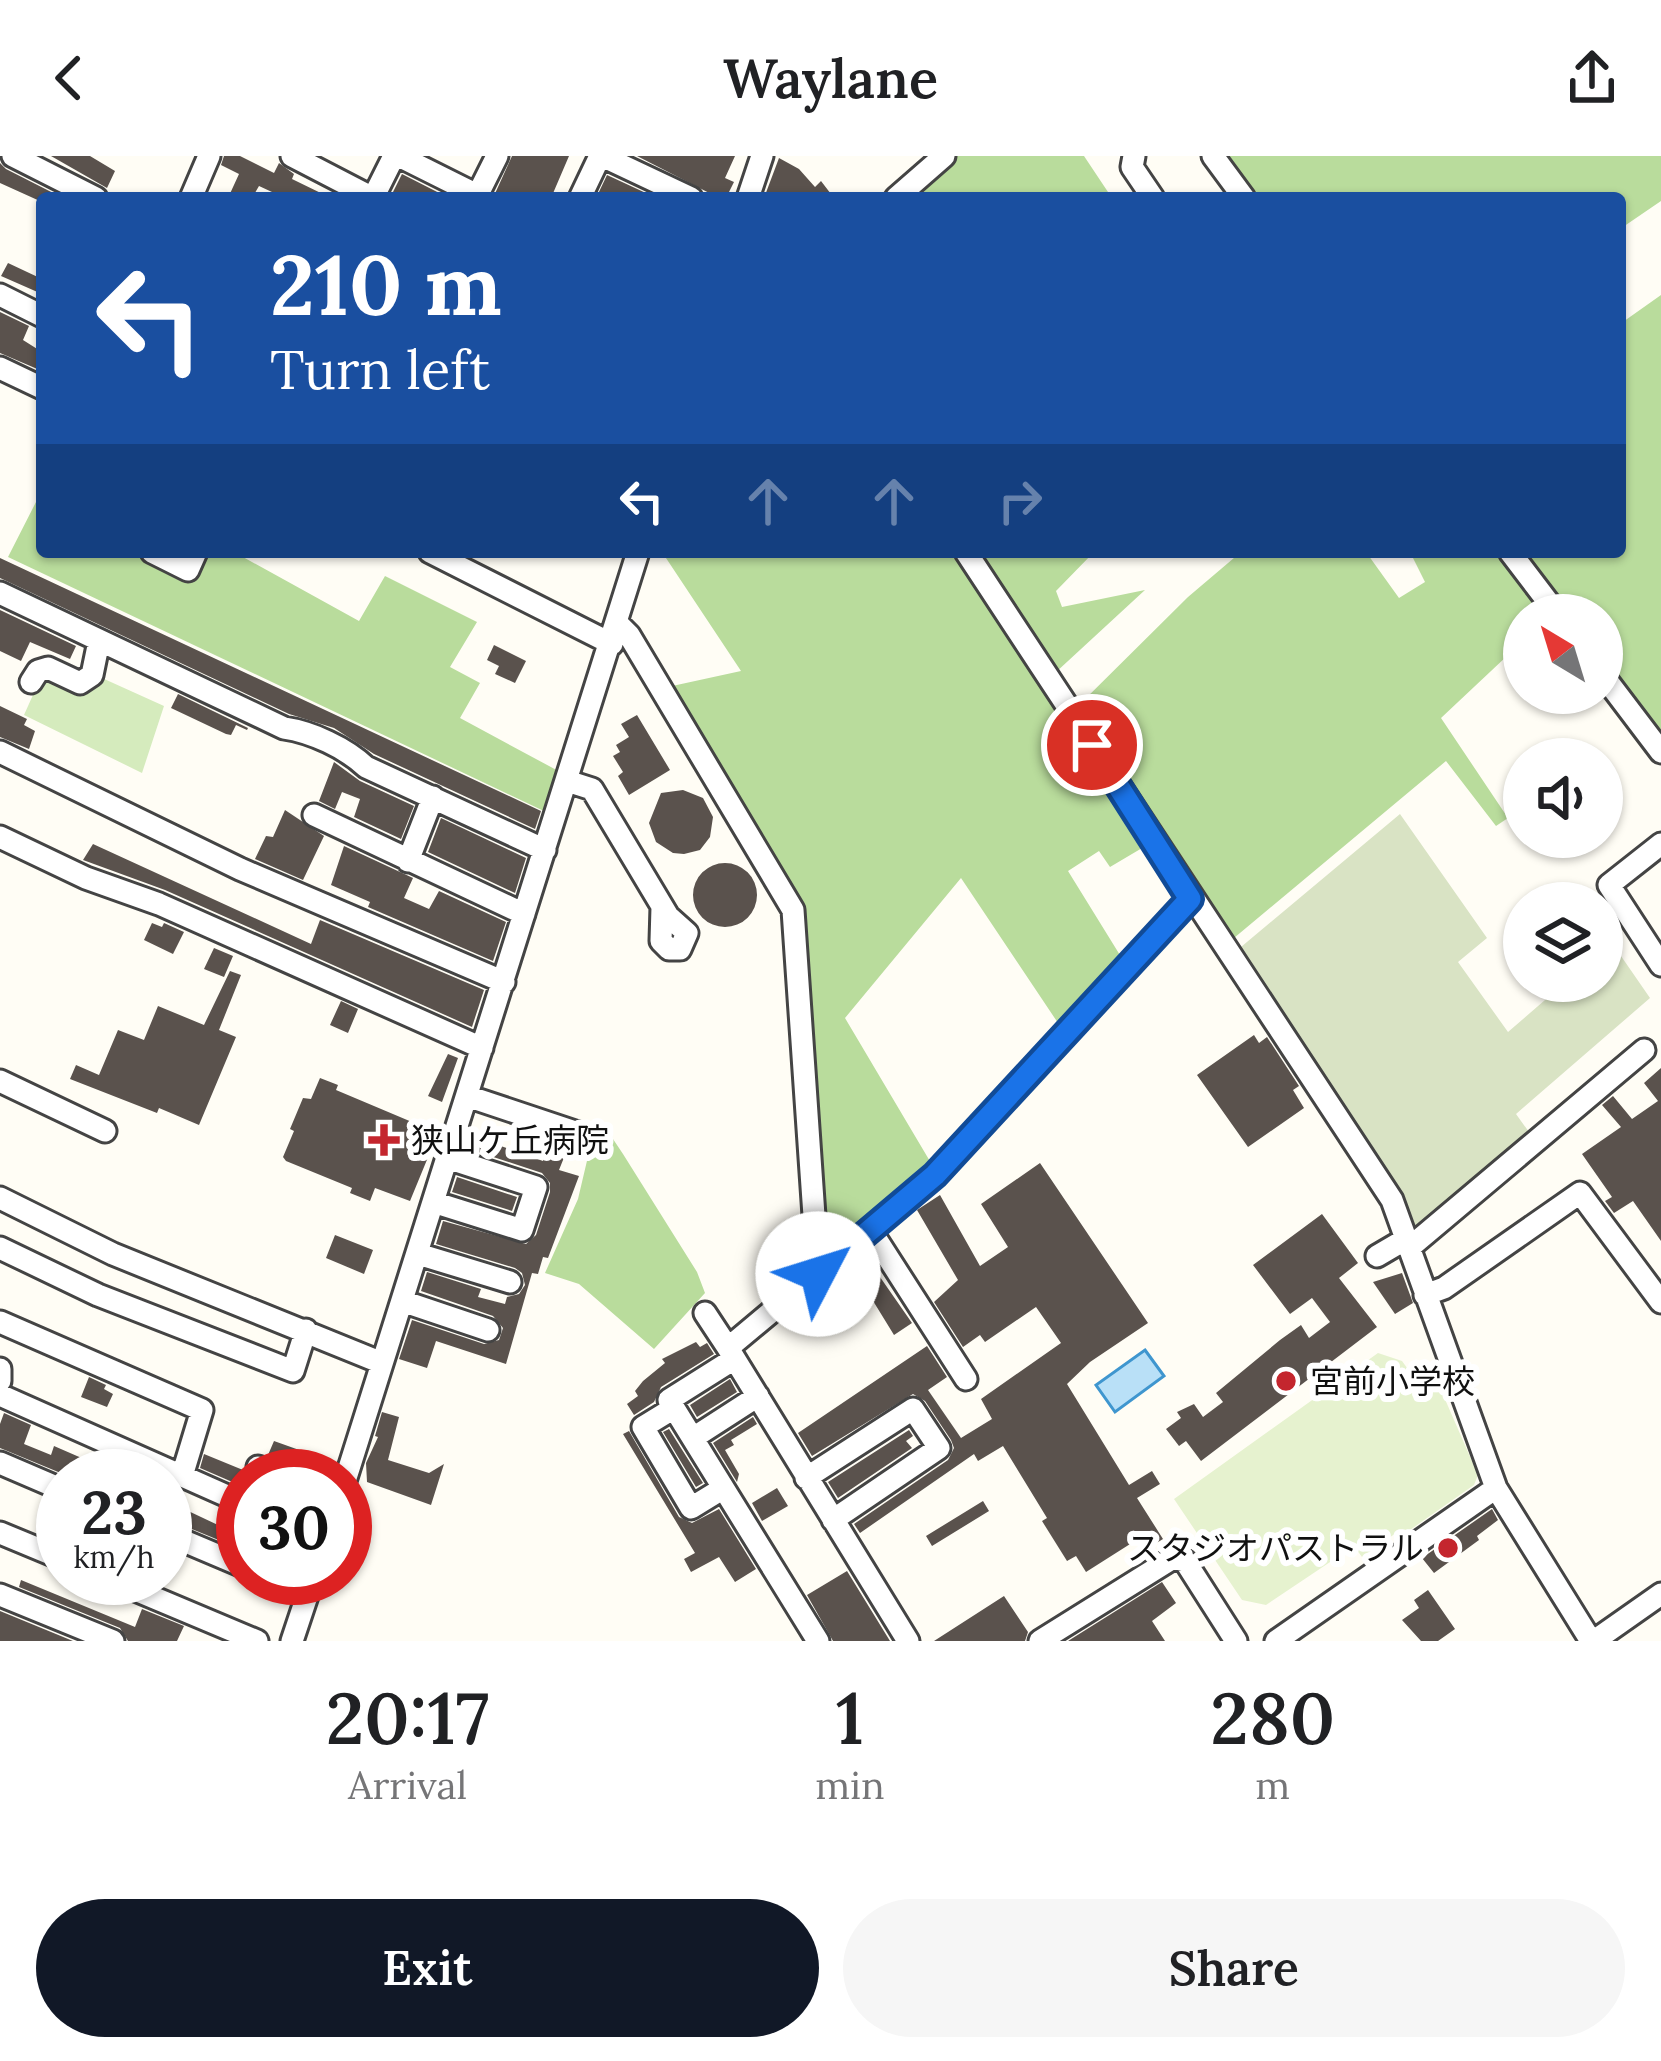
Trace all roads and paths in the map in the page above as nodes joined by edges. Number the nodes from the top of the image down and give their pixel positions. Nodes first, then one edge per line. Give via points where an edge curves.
1 (13, 156) edge
2 (209, 156) edge
3 (292, 156) edge
4 (396, 156) edge
5 (496, 156) edge
6 (601, 156) edge
7 (761, 156) edge
8 (944, 156) edge
9 (1134, 156) edge
10 (1213, 156) edge
11 (40, 162) edge
12 (441, 165) edge
13 (88, 192) edge
14 (194, 192) edge
15 (362, 192) edge
16 (377, 192) edge
17 (471, 192) edge
18 (478, 192) edge
19 (583, 192) edge
20 (665, 192) edge
21 (750, 192) edge
22 (903, 192) edge
23 (1149, 192) edge
24 (1238, 192) edge
25 (0, 295) edge
26 (36, 313) edge
27 (0, 368) edge
28 (36, 385) edge
29 (164, 558) edge
30 (193, 558) edge
31 (444, 558) edge
32 (636, 558) edge
33 (970, 558) edge
34 (1515, 558) edge
35 (0, 592) edge
36 (1542, 594) edge
37 (615, 634) junction
38 (99, 641) junction
39 (31, 682) dead end
40 (1623, 702) edge
41 (0, 752) edge
42 (1661, 752) edge
43 (567, 781) junction
44 (433, 797) junction
45 (314, 815) dead end
46 (0, 838) edge
47 (1661, 844) edge
48 (545, 850) junction
49 (408, 861) junction
50 (1190, 899) junction
51 (662, 907) dead end
52 (524, 914) junction
53 (1653, 934) edge
54 (1661, 964) edge
55 (504, 982) junction
56 (482, 1048) junction
57 (1644, 1050) dead end
58 (0, 1081) edge
59 (467, 1096) junction
60 (105, 1131) dead end
61 (581, 1134) dead end
62 (447, 1158) junction
63 (0, 1198) edge
64 (433, 1202) junction
65 (871, 1231) junction
66 (1407, 1243) junction
67 (0, 1248) edge
68 (112, 1254) junction
69 (418, 1254) junction
70 (1377, 1256) dead end
71 (818, 1274) junction
72 (510, 1282) dead end
73 (1425, 1294) junction
74 (98, 1295) junction
75 (402, 1301) junction
76 (1661, 1302) edge
77 (705, 1313) dead end
78 (1, 1326) edge
79 (306, 1330) junction
80 (488, 1330) dead end
81 (731, 1353) junction
82 (382, 1364) junction
83 (0, 1369) edge
84 (966, 1379) dead end
85 (0, 1381) edge
86 (0, 1395) edge
87 (758, 1396) junction
88 (674, 1408) junction
89 (693, 1438) junction
90 (121, 1449) edge
91 (190, 1449) edge
92 (355, 1449) edge
93 (0, 1463) edge
94 (36, 1478) edge
95 (806, 1478) junction
96 (1496, 1488) junction
97 (722, 1489) junction
98 (832, 1520) junction
99 (0, 1533) edge
100 (36, 1548) edge
101 (1661, 1594) edge
102 (0, 1595) edge
103 (171, 1605) edge
104 (304, 1605) edge
105 (113, 1641) edge
106 (257, 1641) edge
107 (292, 1641) edge
108 (818, 1641) edge
109 (908, 1641) edge
110 (1040, 1641) edge
111 (1236, 1641) edge
112 (1276, 1641) edge
113 (1592, 1641) edge

1 - 11 street
2 - 14 street
3 - 15 street
4 - 12 street
4 - 16 street
5 - 18 street
6 - 19 street
6 - 20 street
7 - 21 street
8 - 22 street
9 - 23 street via 1132,167
10 - 24 street
11 - 13 street
12 - 17 street
25 - 26 street
27 - 28 street
29 - 30 street via 188,570
31 - 37 street
32 - 37 street
33 - 50 street
34 - 36 street
35 - 38 street
37 - 43 street
37 - 71 street via 628,635 793,910
38 - 39 street via 92,675 80,683 48,668
38 - 44 street
40 - 42 street
41 - 55 street via 240,869
43 - 48 street
43 - 51 street via 592,789
44 - 48 street
44 - 49 street
45 - 49 street
46 - 56 street
47 - 53 street via 1609,885
48 - 52 street
49 - 52 street
50 - 65 street via 935,1175
50 - 66 street via 1391,1200
52 - 55 street
53 - 54 street
55 - 56 street
56 - 59 street
57 - 66 street
58 - 60 street
59 - 61 street
59 - 62 street
62 - 64 street
62 - 64 street via 536,1187 529,1209 522,1230
63 - 68 street
64 - 69 street
65 - 71 street
65 - 84 street
66 - 70 street
66 - 73 street
67 - 74 street
68 - 74 street
68 - 79 street
69 - 72 street
69 - 75 street
71 - 81 street
73 - 76 street via 1580,1193
73 - 96 street
74 - 79 street via 293,1371
75 - 80 street
75 - 82 street
77 - 81 street
78 - 91 street via 202,1410
79 - 82 street
81 - 87 street
81 - 88 street via 669,1400
82 - 92 street
83 - 85 street
86 - 90 street
87 - 89 street
87 - 95 street
88 - 89 street
88 - 97 street via 643,1427 667,1468 691,1508
89 - 97 street
93 - 94 street
95 - 98 street
95 - 98 street via 913,1409 939,1448
96 - 112 street
96 - 113 street
97 - 108 street
98 - 109 street
99 - 100 street
101 - 113 street
102 - 105 street
103 - 106 street
104 - 107 street
110 - 111 street via 1173,1558 1185,1561

